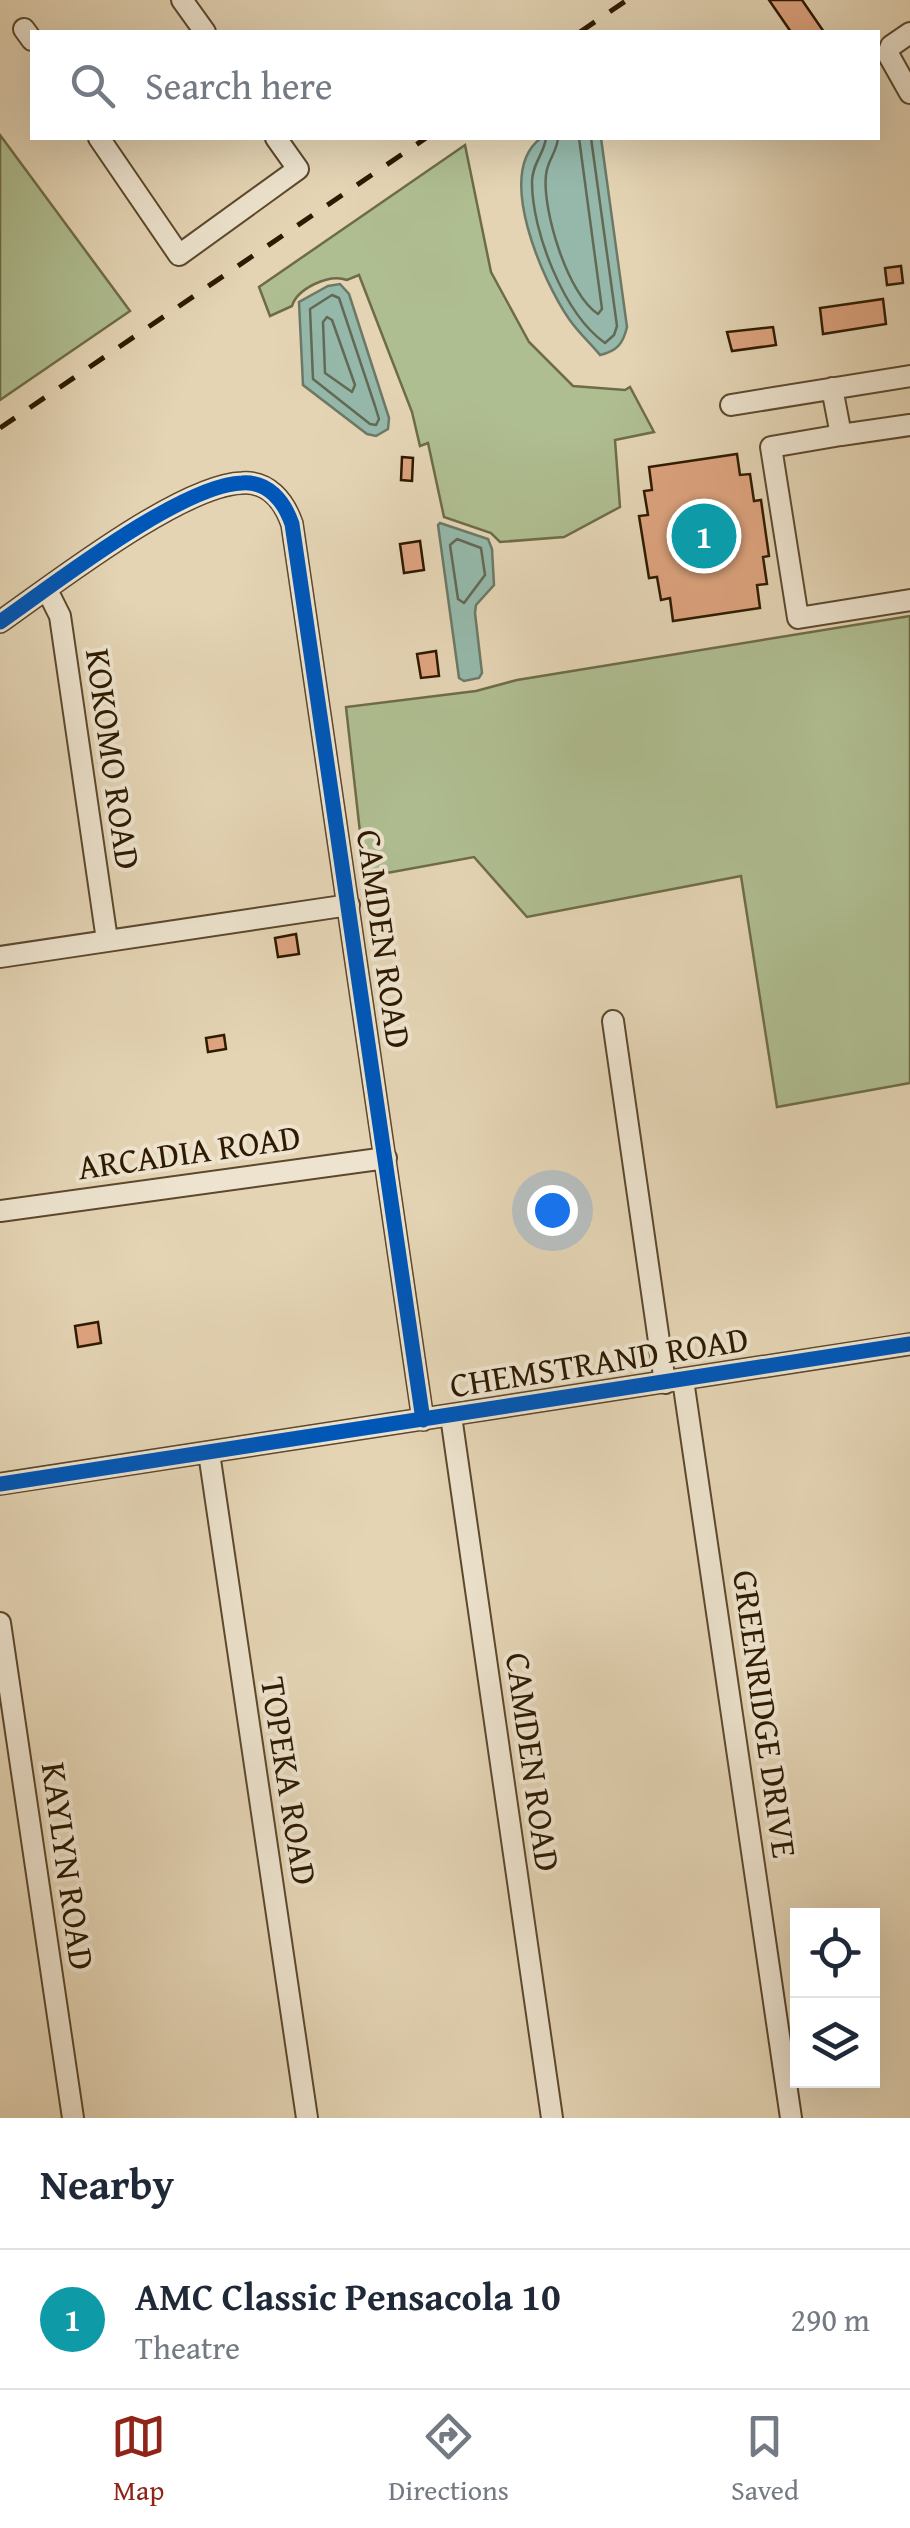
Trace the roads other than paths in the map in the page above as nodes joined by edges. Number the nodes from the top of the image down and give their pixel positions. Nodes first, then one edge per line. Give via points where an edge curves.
1 (182, 0) edge
2 (203, 30) edge
3 (910, 33) edge
4 (910, 94) edge
5 (100, 140) edge
6 (277, 140) edge
7 (910, 376) edge
8 (832, 388) junction
9 (731, 405) dead end
10 (910, 425) edge
11 (842, 435) junction
12 (47, 590) junction
13 (910, 600) edge
14 (0, 622) edge
15 (349, 905) junction
16 (107, 940) junction
17 (0, 957) edge
18 (612, 1021) dead end
19 (386, 1158) junction
20 (0, 1211) edge
21 (910, 1344) edge
22 (674, 1381) junction
23 (450, 1416) junction
24 (423, 1420) junction
25 (209, 1453) junction
26 (0, 1484) edge
27 (0, 1623) edge
28 (72, 2118) edge
29 (307, 2118) edge
30 (552, 2118) edge
31 (790, 2118) edge

1 - 2 street
3 - 4 street via 888,54
5 - 6 street via 179,255 298,168
7 - 8 street
8 - 9 street
8 - 11 street
10 - 11 street
11 - 13 street via 771,446 798,618
12 - 14 street
12 - 15 street, CAMDEN ROAD via 188,499 240,482 279,498 292,524
12 - 16 street, KOKOMO ROAD via 60,616
15 - 16 street
15 - 19 street, CAMDEN ROAD
16 - 17 street
18 - 22 street, GREENRIDGE DRIVE
19 - 20 street, ARCADIA ROAD
19 - 24 street, CAMDEN ROAD
21 - 22 street, CHEMSTRAND ROAD
22 - 23 street, CHEMSTRAND ROAD
22 - 31 street, GREENRIDGE DRIVE
23 - 24 street, CHEMSTRAND ROAD
23 - 30 street, CAMDEN ROAD
24 - 25 street, CHEMSTRAND ROAD
25 - 26 street, CHEMSTRAND ROAD
25 - 29 street, TOPEKA ROAD
27 - 28 street, KAYLYN ROAD

